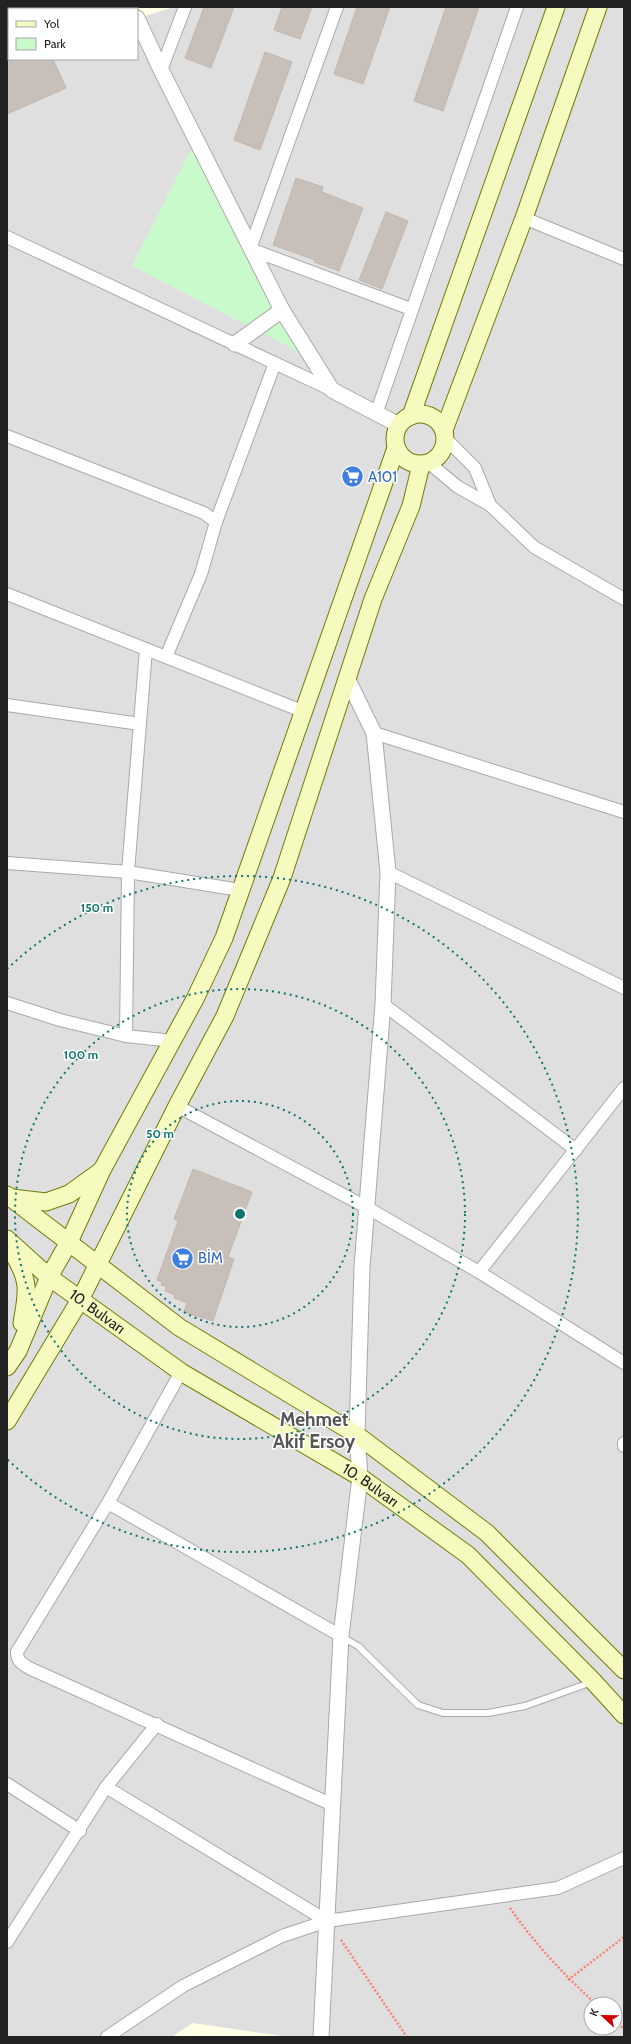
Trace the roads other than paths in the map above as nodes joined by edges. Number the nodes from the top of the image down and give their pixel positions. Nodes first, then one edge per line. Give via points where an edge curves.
1 (185, 7) edge
2 (338, 7) edge
3 (517, 7) edge
4 (556, 7) edge
5 (598, 7) edge
6 (138, 20) edge
7 (161, 70) junction
8 (524, 218) junction
9 (7, 237) edge
10 (250, 249) junction
11 (624, 259) edge
12 (282, 310) junction
13 (411, 310) junction
14 (235, 344) junction
15 (275, 362) junction
16 (332, 390) junction
17 (376, 414) junction
18 (405, 420) junction
19 (444, 434) junction
20 (7, 436) edge
21 (396, 448) junction
22 (425, 464) junction
23 (490, 505) junction
24 (216, 522) junction
25 (7, 594) edge
26 (624, 599) edge
27 (146, 649) junction
28 (166, 657) junction
29 (347, 678) junction
30 (7, 705) edge
31 (302, 711) junction
32 (140, 724) junction
33 (374, 733) junction
34 (624, 812) edge
35 (7, 862) edge
36 (128, 872) junction
37 (388, 872) junction
38 (240, 890) junction
39 (624, 988) edge
40 (7, 1003) edge
41 (383, 1004) junction
42 (126, 1036) junction
43 (173, 1041) junction
44 (624, 1088) edge
45 (176, 1106) junction
46 (576, 1150) junction
47 (102, 1170) junction
48 (9, 1197) edge
49 (366, 1207) junction
50 (7, 1238) edge
51 (69, 1242) junction
52 (7, 1245) edge
53 (99, 1264) junction
54 (479, 1272) junction
55 (49, 1277) junction
56 (80, 1300) junction
57 (18, 1351) junction
58 (624, 1363) edge
59 (7, 1367) edge
60 (181, 1372) junction
61 (7, 1421) edge
62 (357, 1435) junction
63 (360, 1477) junction
64 (108, 1503) junction
65 (341, 1636) junction
66 (624, 1670) edge
67 (593, 1681) junction
68 (624, 1715) edge
69 (156, 1724) junction
70 (7, 1784) edge
71 (106, 1787) junction
72 (333, 1805) junction
73 (80, 1831) junction
74 (624, 1858) edge
75 (327, 1921) junction
76 (7, 1942) edge
77 (107, 2037) edge
78 (321, 2037) edge

1 - 7 street
2 - 10 street
3 - 13 street
4 - 18 main road
5 - 8 main road
6 - 7 street
7 - 10 street
8 - 11 street
8 - 19 main road
9 - 14 street
10 - 12 street
10 - 13 street
12 - 14 street
12 - 16 street
13 - 17 street
14 - 15 street
15 - 16 street
15 - 24 street
16 - 17 street
17 - 18 street
18 - 19 main road via 419,414 434,418
18 - 21 main road via 395,440
19 - 22 main road via 441,453
19 - 23 street via 475,468
20 - 24 street via 204,513
21 - 22 main road via 406,460
21 - 31 main road
22 - 23 street
22 - 29 main road via 411,506 373,598
23 - 26 street via 534,548
24 - 28 street via 201,574
25 - 27 street
27 - 28 street
27 - 32 street
28 - 31 street
29 - 33 street
29 - 45 main road via 282,878 225,1016
30 - 32 street
31 - 38 main road
32 - 36 street
33 - 34 street
33 - 37 street
35 - 36 street
36 - 38 street
36 - 42 street
37 - 39 street
37 - 41 street
38 - 43 main road via 224,938
40 - 42 street via 60,1020
41 - 46 street
41 - 49 street
42 - 43 street
43 - 47 main road
44 - 46 street
45 - 49 street
45 - 53 main road
46 - 54 street
47 - 48 main road via 70,1194 46,1202
47 - 51 main road
48 - 51 main road, 10. Bulvarı
49 - 54 street
49 - 62 street
50 - 55 main road, 10. Bulvarı
51 - 53 main road, 10. Bulvarı
51 - 55 main road
52 - 57 main road via 23,1269 28,1292
53 - 56 main road
53 - 62 main road, 10. Bulvarı via 179,1327
54 - 58 street
55 - 56 main road, 10. Bulvarı
55 - 57 main road
56 - 60 main road, 10. Bulvarı
56 - 61 main road
57 - 59 main road
60 - 63 main road, 10. Bulvarı
60 - 64 street
62 - 63 street
62 - 66 main road, 10. Bulvarı via 487,1533
63 - 65 street
63 - 67 main road, 10. Bulvarı via 468,1555
64 - 65 street
64 - 69 street via 20,1647 17,1658 29,1668
65 - 67 lane via 358,1646 418,1705 443,1713 488,1713 525,1706
65 - 72 street
67 - 68 main road, 10. Bulvarı
69 - 71 street
69 - 72 street
70 - 73 street
71 - 73 street
71 - 75 street
72 - 75 street
73 - 76 street
74 - 75 street via 558,1888
75 - 77 street via 282,1936 183,1986
75 - 78 street

